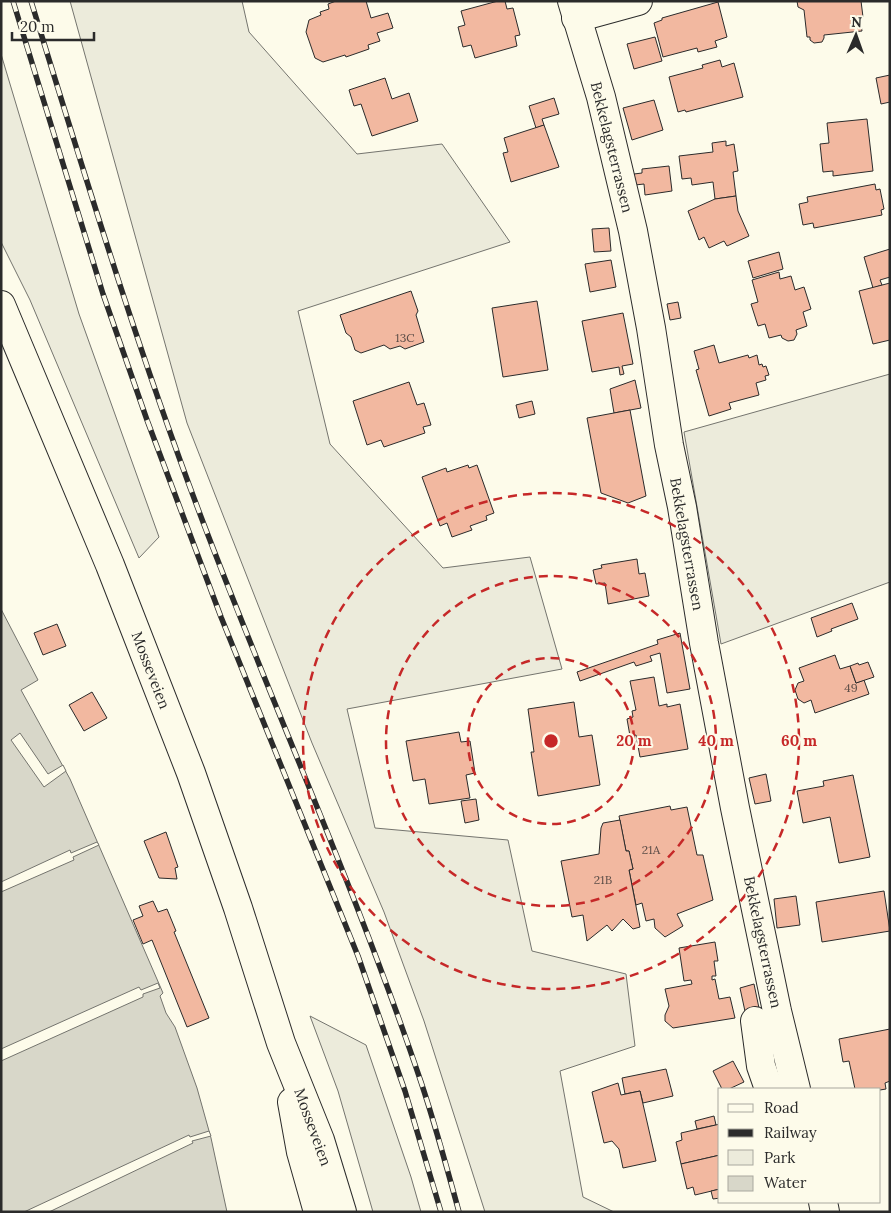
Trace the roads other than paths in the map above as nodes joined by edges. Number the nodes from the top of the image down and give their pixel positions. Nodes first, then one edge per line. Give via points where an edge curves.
1 (638, 1) edge
2 (574, 10) edge
3 (1, 305) edge
4 (746, 1023) dead end
5 (281, 1044) junction
6 (766, 1083) edge
7 (796, 1088) edge
8 (318, 1212) edge
9 (342, 1212) edge

1 - 2 main road
2 - 7 main road, Bekkelagsterrassen via 601,96 633,231 735,808
3 - 5 main road, Mosseveien via 103,548 187,764 238,908
4 - 6 main road, Bekkelagsterrassen
5 - 8 main road, Mosseveien via 301,1152
5 - 9 main road, Mosseveien via 320,1140

